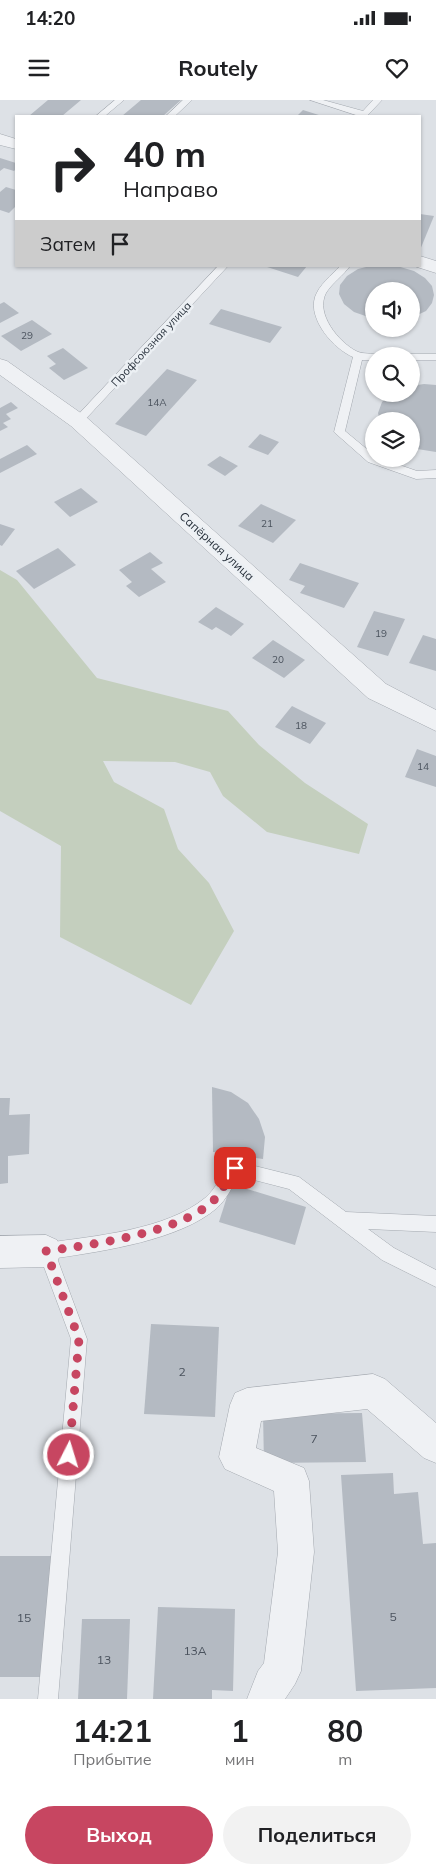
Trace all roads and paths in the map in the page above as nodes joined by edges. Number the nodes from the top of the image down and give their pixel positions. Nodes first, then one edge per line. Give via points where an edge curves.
1 (120, 100) edge
2 (188, 100) edge
3 (314, 100) edge
4 (378, 100) edge
5 (101, 115) edge
6 (171, 115) edge
7 (364, 115) edge
8 (0, 139) edge
9 (15, 144) edge
10 (421, 262) edge
11 (221, 267) edge
12 (344, 267) edge
13 (436, 267) edge
14 (358, 356) junction
15 (365, 356) edge
16 (420, 357) edge
17 (436, 357) edge
18 (0, 365) edge
19 (78, 421) junction
20 (436, 474) edge
21 (436, 721) edge
22 (343, 1220) junction
23 (436, 1224) edge
24 (46, 1251) junction
25 (0, 1252) edge
26 (436, 1279) edge
27 (436, 1446) edge
28 (48, 1699) edge
29 (266, 1699) edge

1 - 5 lane
2 - 6 lane
3 - 7 lane
4 - 7 lane
8 - 9 street
10 - 13 street
11 - 19 lane, Профсоюзная улица
12 - 14 lane via 320,296 319,311 340,345
14 - 15 lane
14 - 20 lane via 340,432 372,459 416,475
16 - 17 lane
18 - 19 street, Сапёрная улица
19 - 21 street, Сапёрная улица via 377,691
22 - 23 lane
22 - 24 lane via 293,1182 235,1168 212,1202 178,1222 100,1244
22 - 26 lane via 388,1254
24 - 25 street
24 - 28 lane via 79,1339
27 - 29 street via 373,1391 247,1405 237,1457 291,1480 296,1552 282,1671 271,1684

